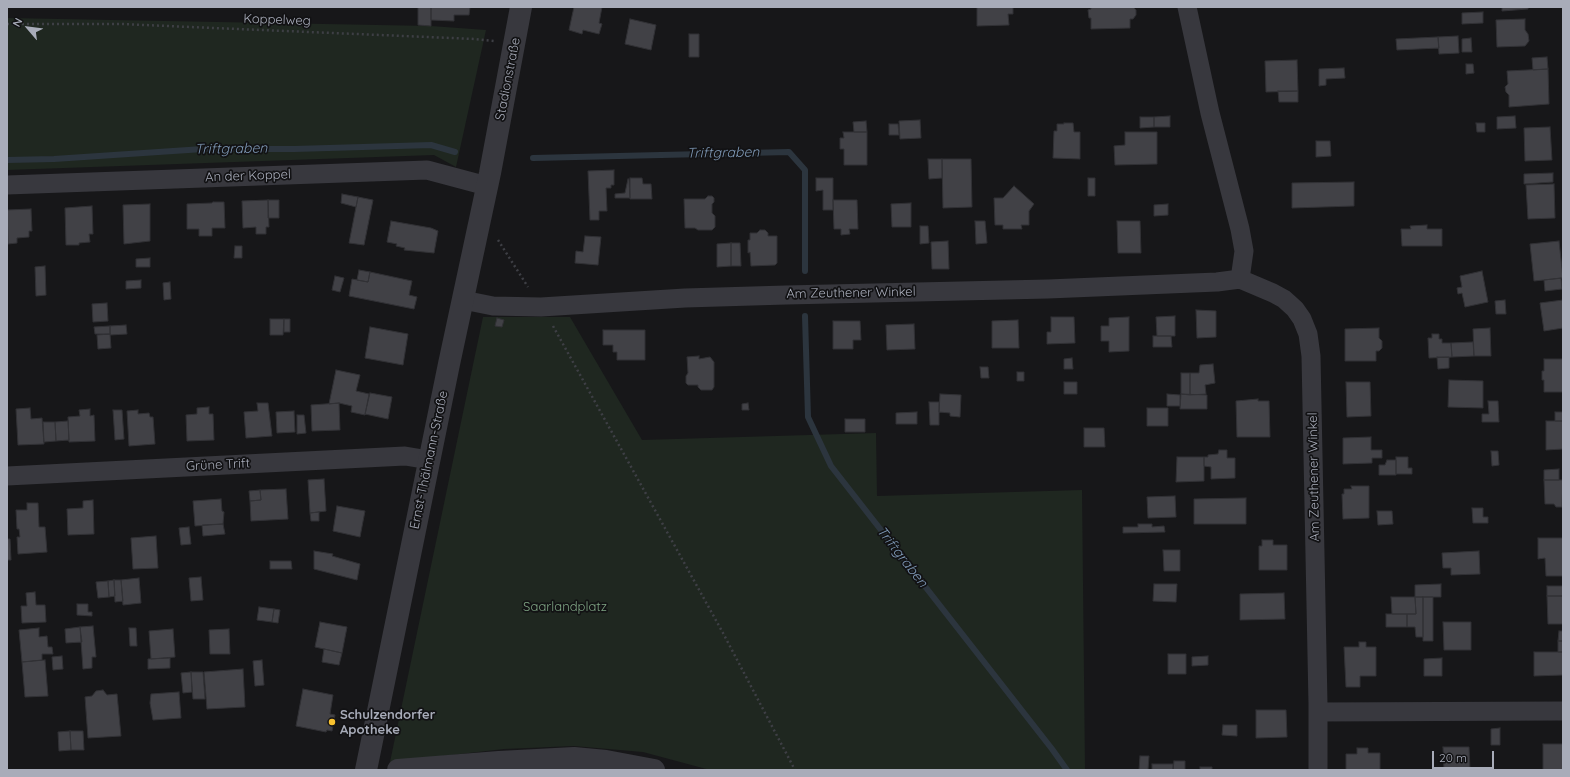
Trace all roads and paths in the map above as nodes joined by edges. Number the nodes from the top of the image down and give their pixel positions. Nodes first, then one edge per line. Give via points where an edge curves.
1 (521, 7) edge
2 (1187, 7) edge
3 (7, 24) edge
4 (475, 39) dead end
5 (494, 150) joint
6 (7, 185) edge
7 (487, 186) junction
8 (497, 238) dead end
9 (1240, 279) junction
10 (463, 300) junction
11 (546, 313) junction
12 (429, 460) junction
13 (7, 476) edge
14 (1563, 711) edge
15 (1318, 712) junction
16 (366, 770) edge
17 (398, 770) edge
18 (654, 770) edge
19 (795, 770) edge
20 (1318, 770) edge

1 - 5 street, Stadionstraße
2 - 9 street via 1210,113 1240,229 1244,251
3 - 4 path, Koppelweg via 198,27
5 - 7 street, Ernst-Thälmann-Straße
6 - 7 street, An der Koppel via 427,170
7 - 10 street, Ernst-Thälmann-Straße
8 - 11 path
9 - 11 street, Am Zeuthener Winkel via 1048,289 685,298
9 - 15 street, Am Zeuthener Winkel via 1284,299 1296,309 1308,334 1312,362
10 - 11 street, Am Zeuthener Winkel
10 - 12 street, Ernst-Thälmann-Straße
11 - 19 path via 723,633
12 - 13 street, Grüne Trift via 405,456
12 - 16 street, Ernst-Thälmann-Straße
14 - 15 street
15 - 20 street, Am Zeuthener Winkel
17 - 18 street via 574,758

